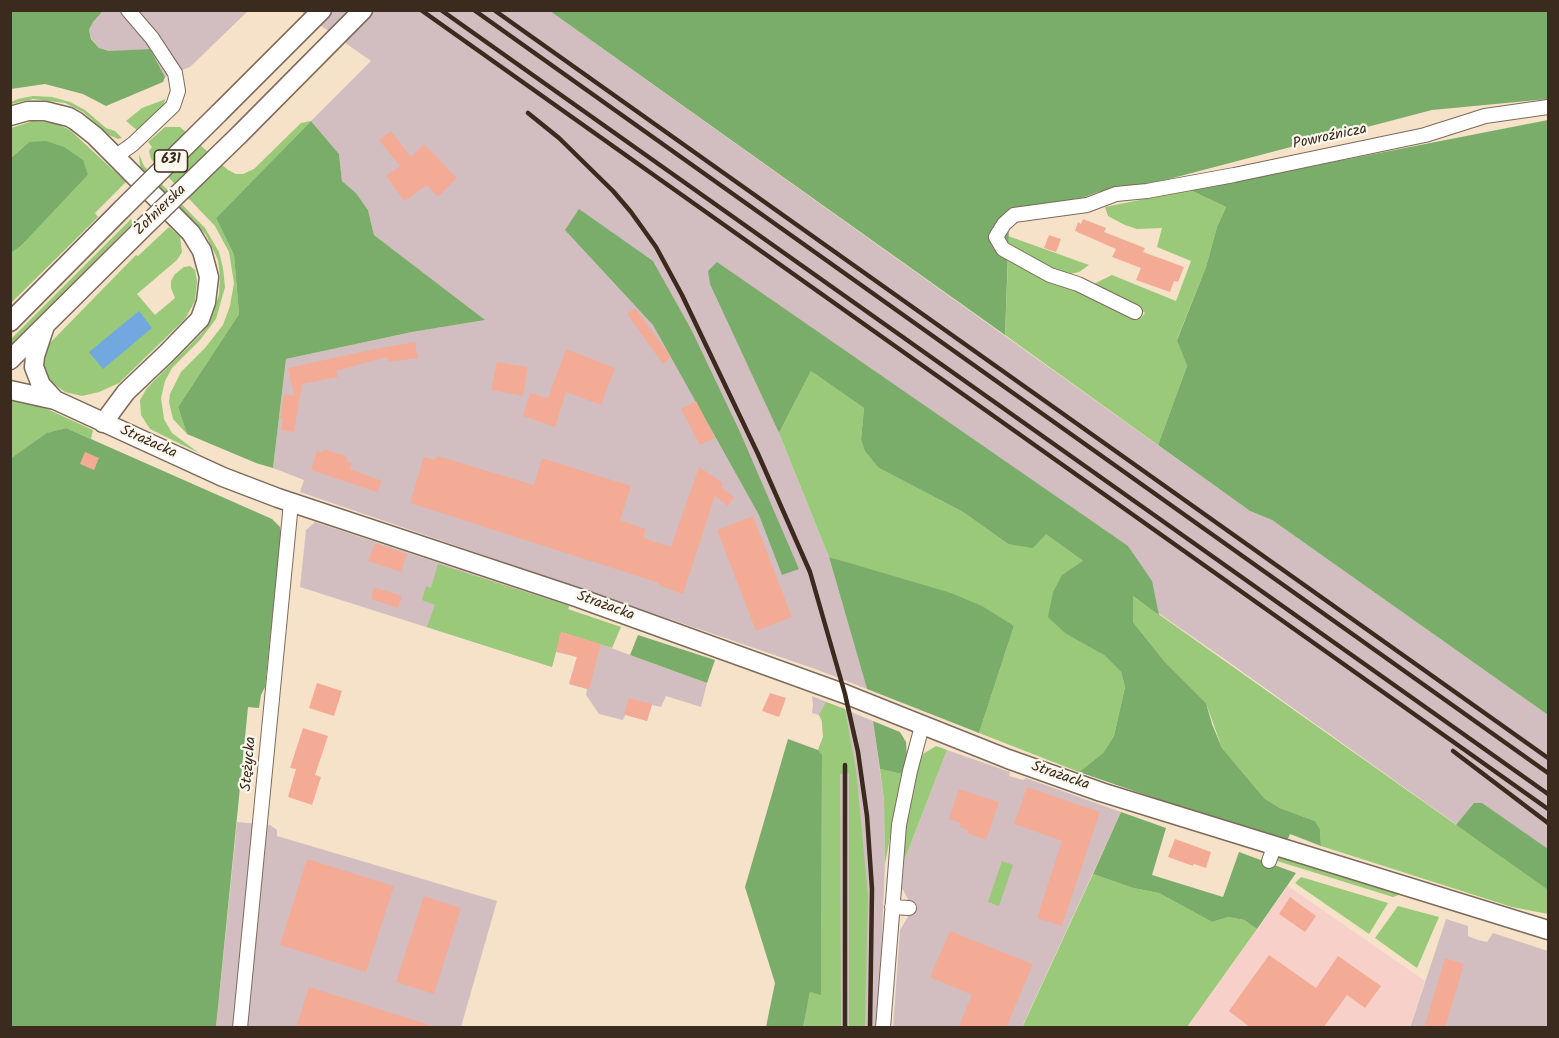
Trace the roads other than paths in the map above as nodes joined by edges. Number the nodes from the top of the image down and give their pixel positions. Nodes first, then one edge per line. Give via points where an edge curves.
1 (128, 10) edge
2 (322, 10) edge
3 (363, 10) edge
4 (1548, 107) edge
5 (10, 116) edge
6 (115, 157) junction
7 (1135, 312) dead end
8 (10, 322) edge
9 (47, 323) junction
10 (10, 360) edge
11 (10, 390) edge
12 (55, 400) junction
13 (103, 423) junction
14 (291, 503) junction
15 (922, 726) junction
16 (892, 907) junction
17 (909, 908) dead end
18 (1548, 930) edge
19 (240, 1028) edge
20 (884, 1028) edge

1 - 6 street via 175,73 178,91 173,106
2 - 8 main road, Żołnierska / 631, bridge
3 - 9 main road, Żołnierska / 631, bridge
4 - 7 street, Powroźnicza via 1485,116 1425,135 1245,173 1116,194 1087,205 1014,215 996,237 1003,249 1020,260
5 - 6 main road, Strażacka via 45,111 69,117
6 - 13 main road, Strażacka via 190,232 202,251 209,277 200,319 126,392
9 - 10 main road, Żołnierska / 631
9 - 12 main road via 38,342 34,367 41,385
11 - 12 main road
12 - 13 main road
13 - 14 main road, Strażacka via 222,477
14 - 15 main road, Strażacka via 579,598 845,694
14 - 19 street, Stężycka
15 - 16 street via 901,816
15 - 18 main road, Strażacka via 1272,853
16 - 17 street
16 - 20 street

